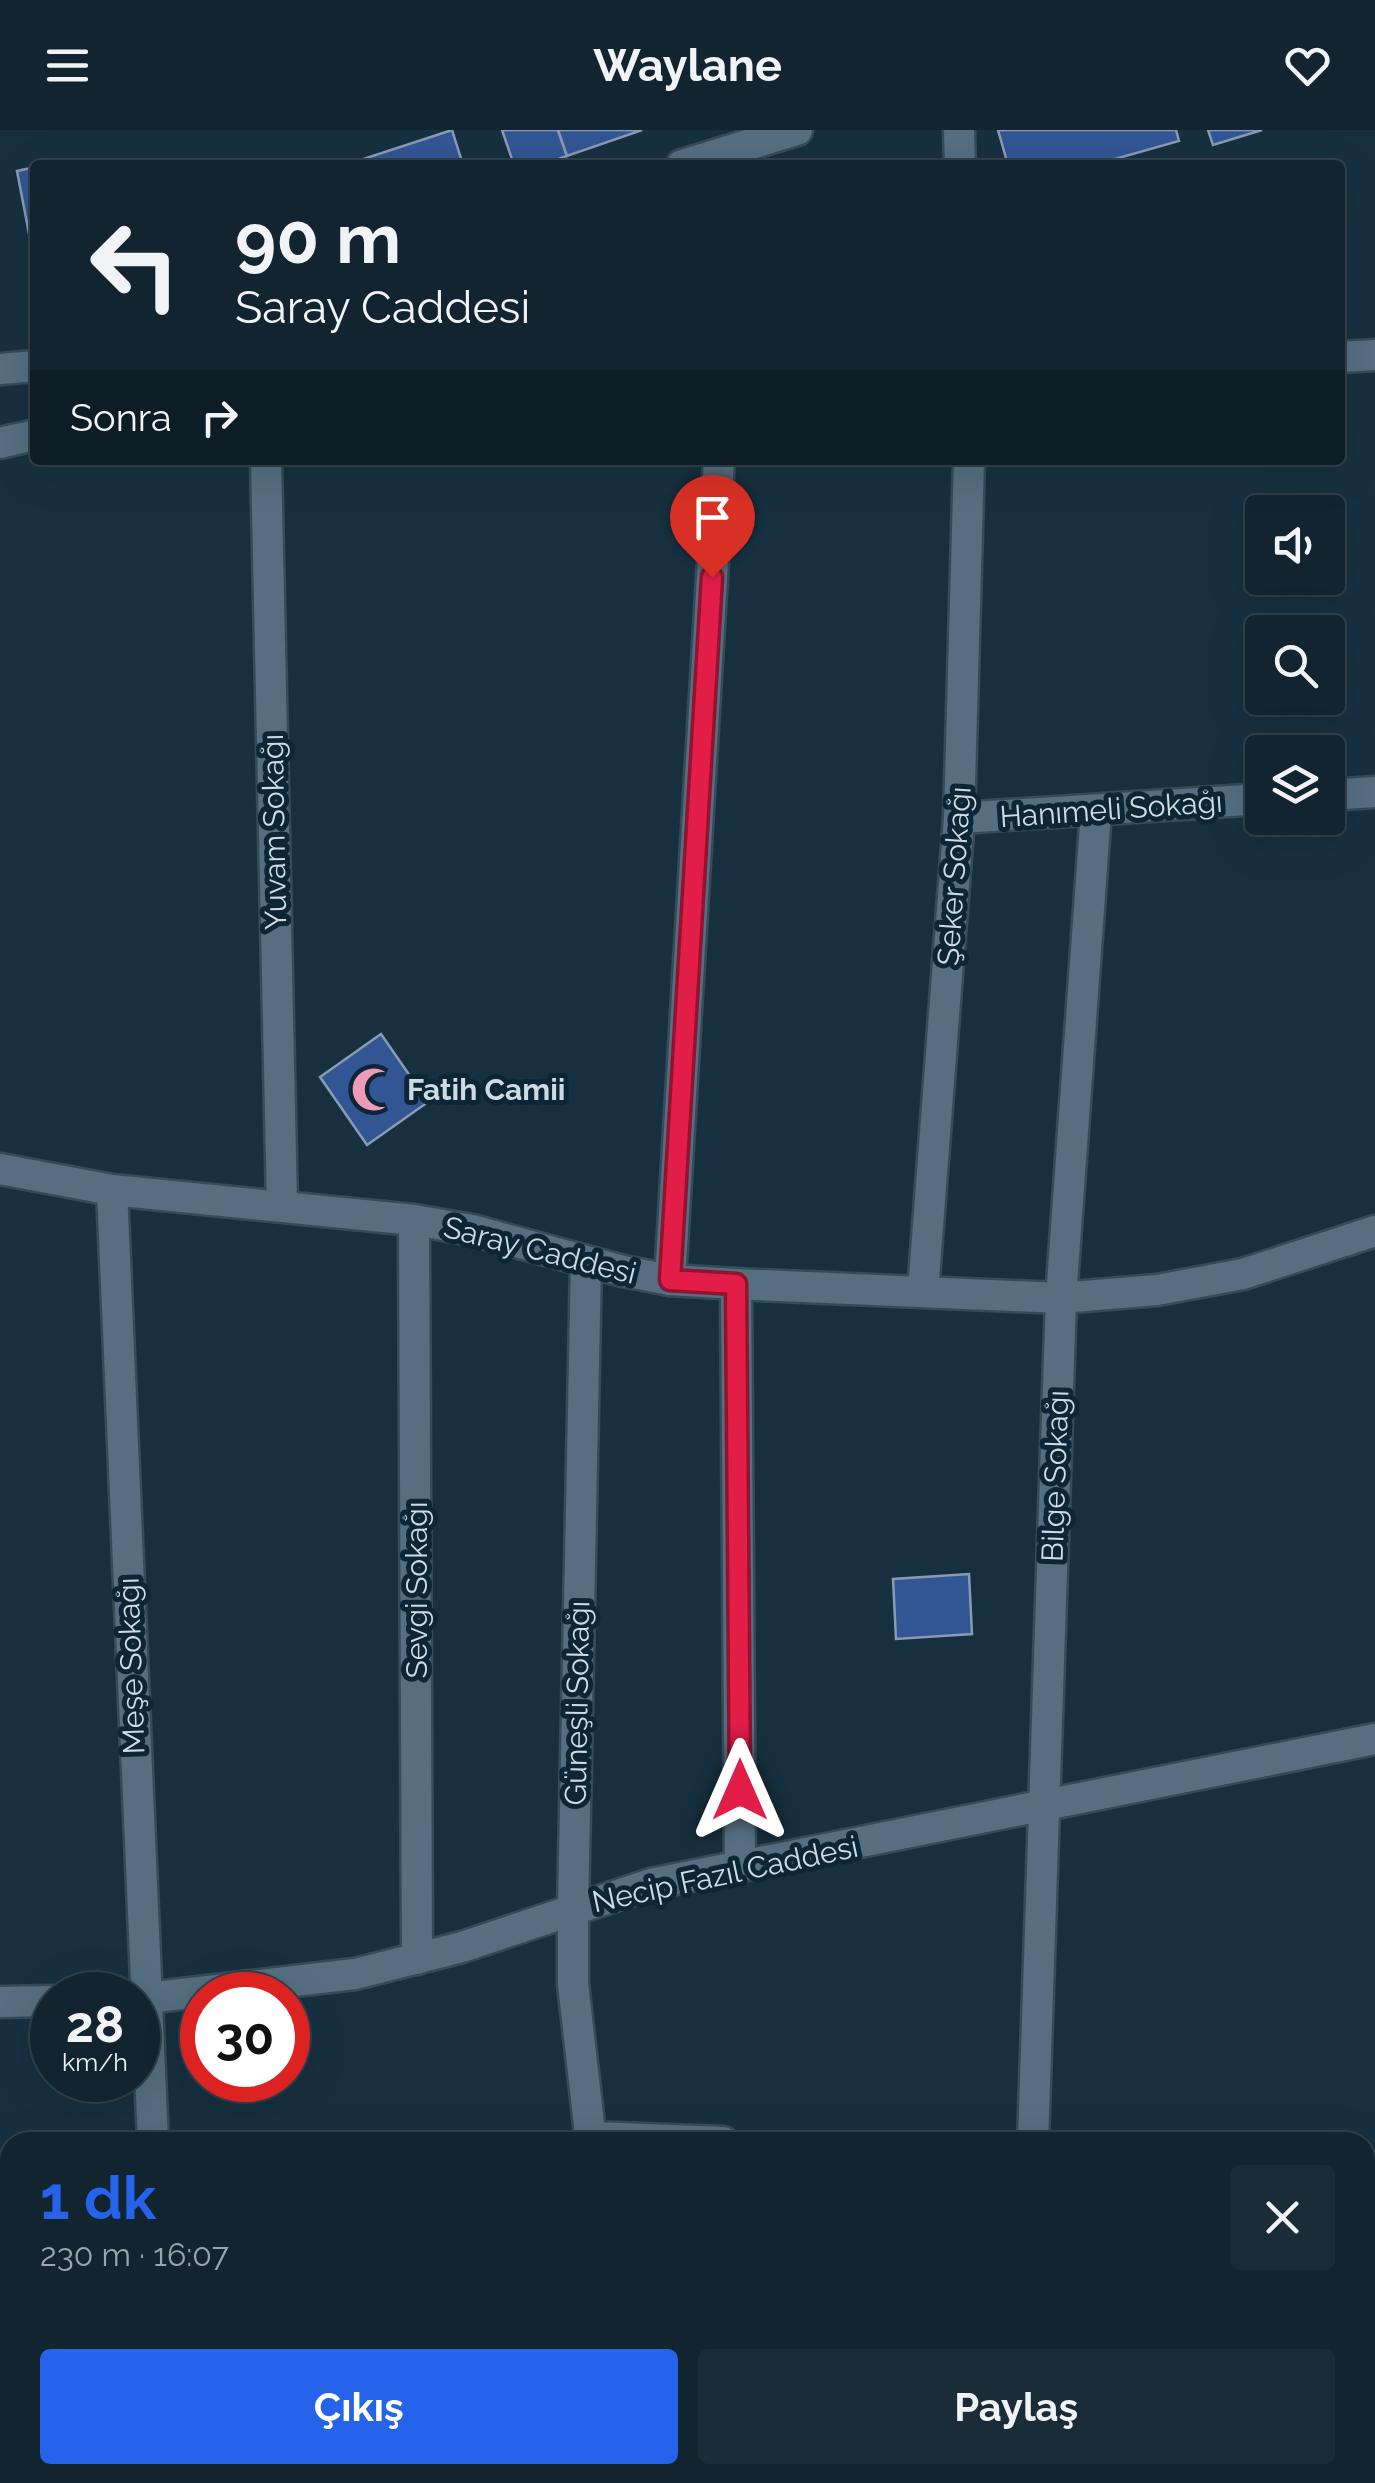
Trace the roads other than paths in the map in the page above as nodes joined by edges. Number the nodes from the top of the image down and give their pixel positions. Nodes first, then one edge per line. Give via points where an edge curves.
1 (797, 130) edge
2 (959, 130) edge
3 (698, 160) edge
4 (960, 160) edge
5 (1375, 355) edge
6 (1345, 357) edge
7 (30, 366) edge
8 (0, 369) edge
9 (30, 436) edge
10 (0, 443) edge
11 (266, 465) edge
12 (719, 465) edge
13 (968, 465) edge
14 (1375, 792) edge
15 (1345, 794) edge
16 (1245, 801) edge
17 (1096, 811) junction
18 (959, 818) junction
19 (0, 1169) edge
20 (112, 1190) junction
21 (282, 1205) junction
22 (414, 1220) junction
23 (1375, 1231) edge
24 (586, 1263) junction
25 (670, 1280) junction
26 (736, 1284) junction
27 (923, 1291) junction
28 (1060, 1298) junction
29 (1375, 1739) edge
30 (1044, 1807) junction
31 (740, 1868) junction
32 (573, 1908) junction
33 (417, 1960) junction
34 (140, 1972) edge
35 (160, 1997) edge
36 (30, 2001) edge
37 (0, 2002) edge
38 (150, 2102) edge
39 (152, 2132) edge
40 (590, 2132) edge
41 (1033, 2132) edge

1 - 3 street
2 - 4 street
5 - 6 street
7 - 8 street
9 - 10 street
11 - 21 street, Yuvam Sokağı
12 - 25 street
13 - 18 street, Şeker Sokağı
14 - 15 street
16 - 17 street, Hanımeli Sokağı
17 - 18 street, Hanımeli Sokağı
17 - 28 street, Bilge Sokağı
18 - 27 street, Şeker Sokağı
19 - 20 street, Saray Caddesi
20 - 21 street, Saray Caddesi
20 - 34 street, Meşe Sokağı
21 - 22 street, Saray Caddesi
22 - 24 street, Saray Caddesi
22 - 33 street, Sevgi Sokağı
23 - 28 street, Saray Caddesi via 1243,1274
24 - 25 street, Saray Caddesi
24 - 32 street, Güneşli Sokağı
25 - 26 street, Saray Caddesi
26 - 27 street, Saray Caddesi
26 - 31 street
27 - 28 street, Saray Caddesi
28 - 30 street, Bilge Sokağı
29 - 30 street, Necip Fazıl Caddesi
30 - 31 street, Necip Fazıl Caddesi
30 - 41 street, Bilge Sokağı
31 - 32 street, Necip Fazıl Caddesi
32 - 33 street, Necip Fazıl Caddesi
32 - 40 street, Güneşli Sokağı
33 - 35 street, Necip Fazıl Caddesi via 355,1974
36 - 37 street
38 - 39 street, Meşe Sokağı

